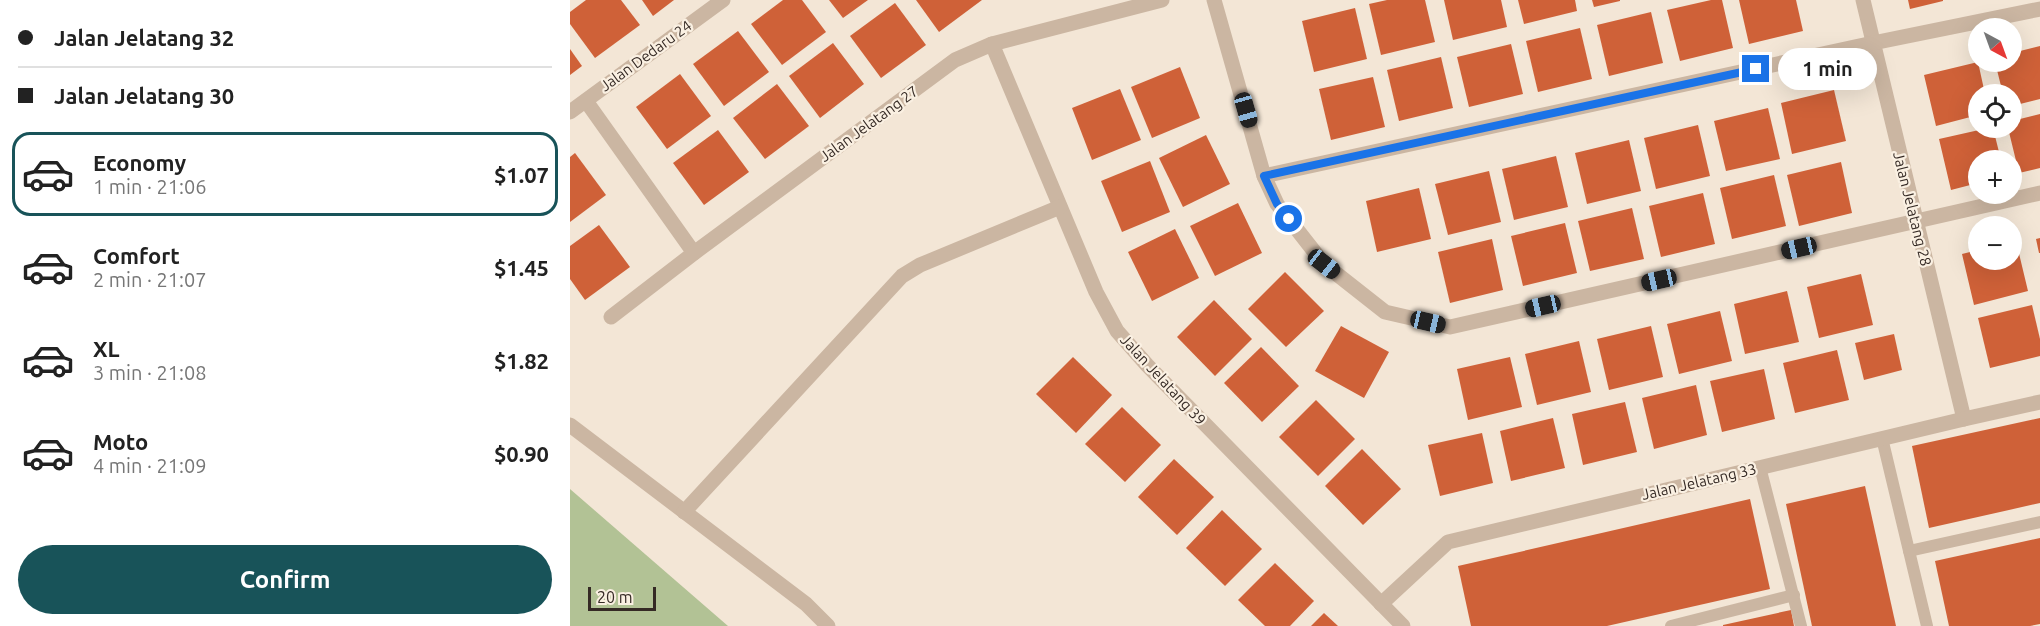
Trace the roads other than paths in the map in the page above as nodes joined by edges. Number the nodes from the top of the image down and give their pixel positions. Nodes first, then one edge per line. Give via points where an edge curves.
1 (723, 0) edge
2 (1162, 0) edge
3 (1214, 0) edge
4 (1863, 0) edge
5 (2040, 9) edge
6 (1873, 43) junction
7 (993, 44) junction
8 (586, 101) junction
9 (570, 112) edge
10 (1264, 176) junction
11 (2040, 193) edge
12 (1060, 207) junction
13 (1915, 222) junction
14 (694, 253) junction
15 (611, 317) dead end
16 (2040, 402) edge
17 (1964, 419) junction
18 (570, 425) edge
19 (1882, 438) junction
20 (1760, 467) junction
21 (684, 512) junction
22 (2040, 522) edge
23 (1909, 551) junction
24 (1794, 595) junction
25 (1381, 604) junction
26 (828, 626) edge
27 (1403, 626) edge
28 (1671, 626) edge
29 (1801, 626) edge
30 (1927, 626) edge

1 - 8 street, Jalan Dedaru 24
2 - 7 street, Jalan Jelatang 27
3 - 10 street
4 - 6 street, Jalan Jelatang 28
5 - 6 street
6 - 10 street
6 - 13 street, Jalan Jelatang 28
7 - 12 street, Jalan Jelatang 39
7 - 14 street, Jalan Jelatang 27 via 955,60
8 - 9 street, Jalan Dedaru 24
8 - 14 street
10 - 13 street via 1277,204 1324,264 1385,312 1450,327
11 - 13 street
12 - 21 street via 902,276
12 - 25 street, Jalan Jelatang 39 via 1117,331
13 - 17 street, Jalan Jelatang 28
14 - 15 street, Jalan Jelatang 27
16 - 17 street, Jalan Jelatang 33
17 - 19 street, Jalan Jelatang 33
18 - 21 street
19 - 20 street, Jalan Jelatang 33
19 - 23 lane
20 - 24 lane
20 - 25 street, Jalan Jelatang 33 via 1448,542
21 - 26 street via 806,604
22 - 23 lane
23 - 30 lane
24 - 28 lane
24 - 29 lane
25 - 27 street, Jalan Jelatang 39

